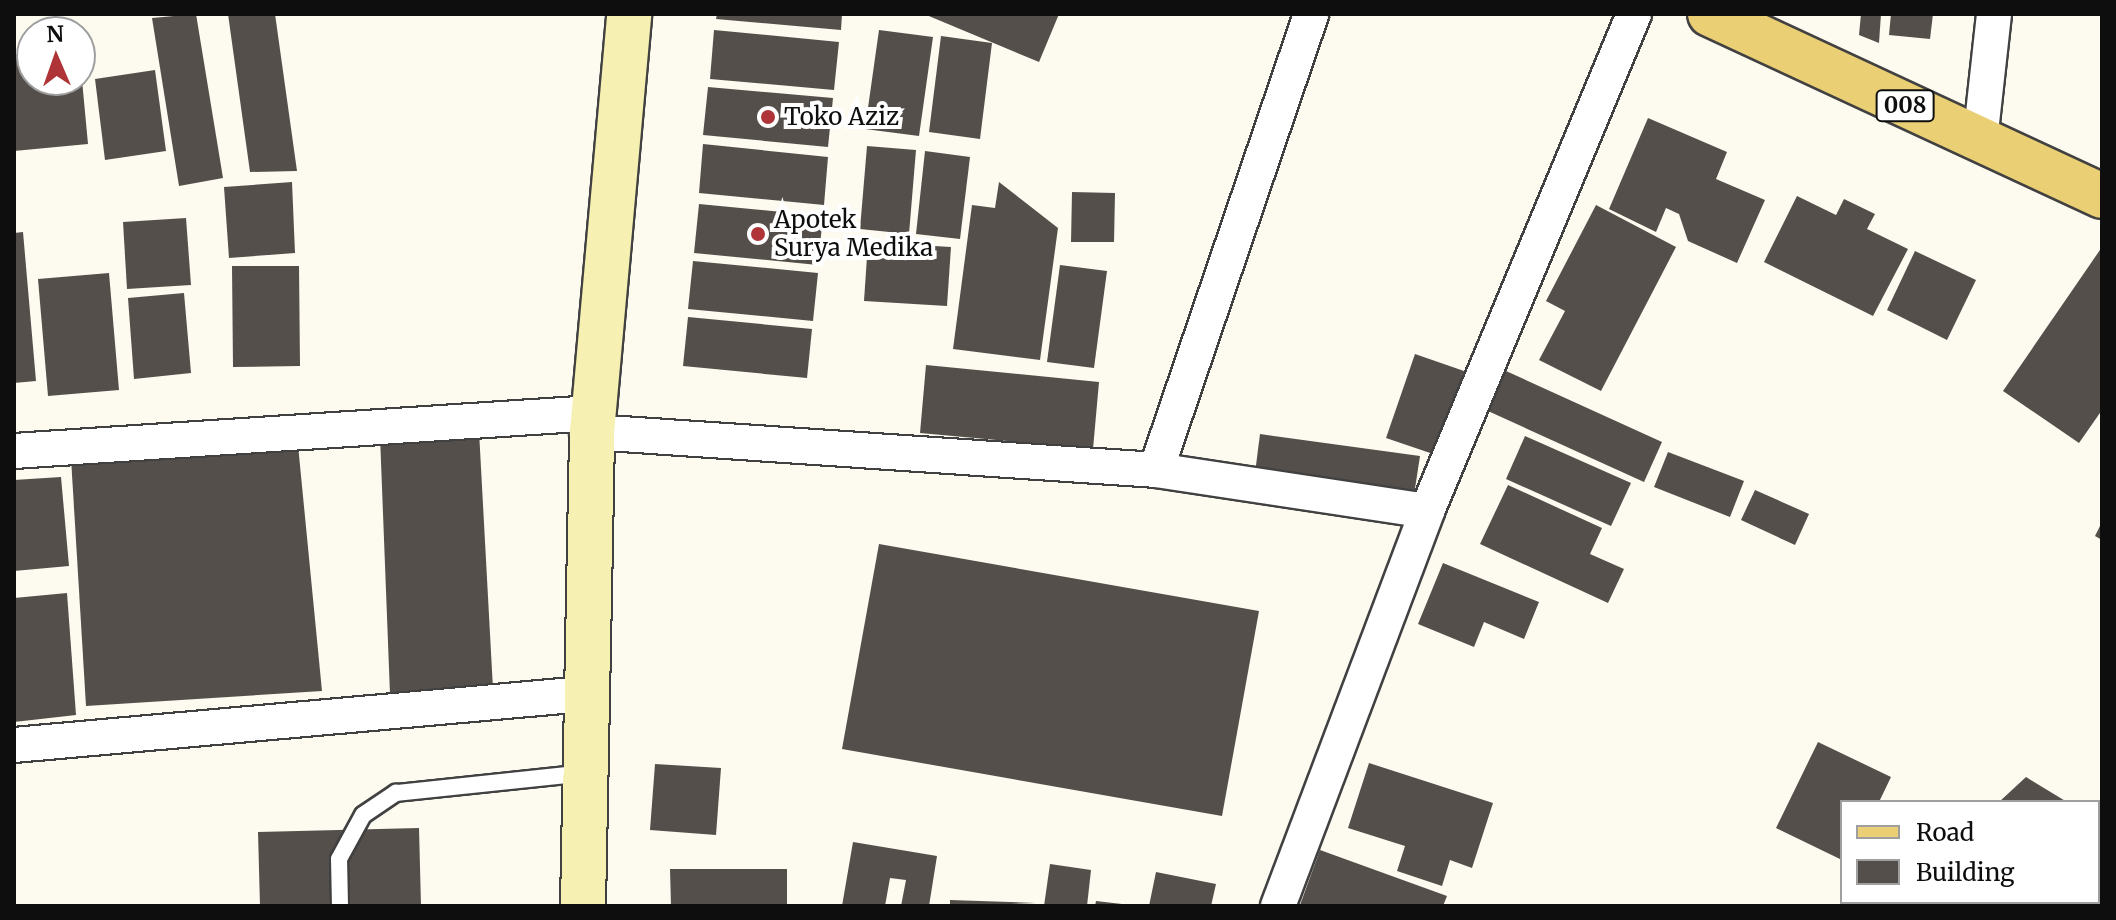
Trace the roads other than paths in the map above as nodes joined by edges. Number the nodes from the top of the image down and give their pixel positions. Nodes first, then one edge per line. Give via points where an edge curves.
1 (629, 14) edge
2 (1311, 14) edge
3 (1634, 14) edge
4 (1710, 14) edge
5 (1994, 14) edge
6 (1980, 141) junction
7 (2102, 196) edge
8 (593, 423) junction
9 (14, 451) edge
10 (1156, 470) junction
11 (1427, 511) junction
12 (584, 694) junction
13 (14, 745) edge
14 (586, 773) junction
15 (340, 906) edge
16 (583, 906) edge
17 (1278, 906) edge

1 - 8 street
2 - 10 street
3 - 11 street
4 - 6 main road, 008
5 - 6 street
6 - 7 main road, 008
8 - 9 street
8 - 10 street
8 - 12 street
10 - 11 street
11 - 17 street
12 - 13 street
12 - 14 street
14 - 15 lane via 396,793 363,815 339,859
14 - 16 street

